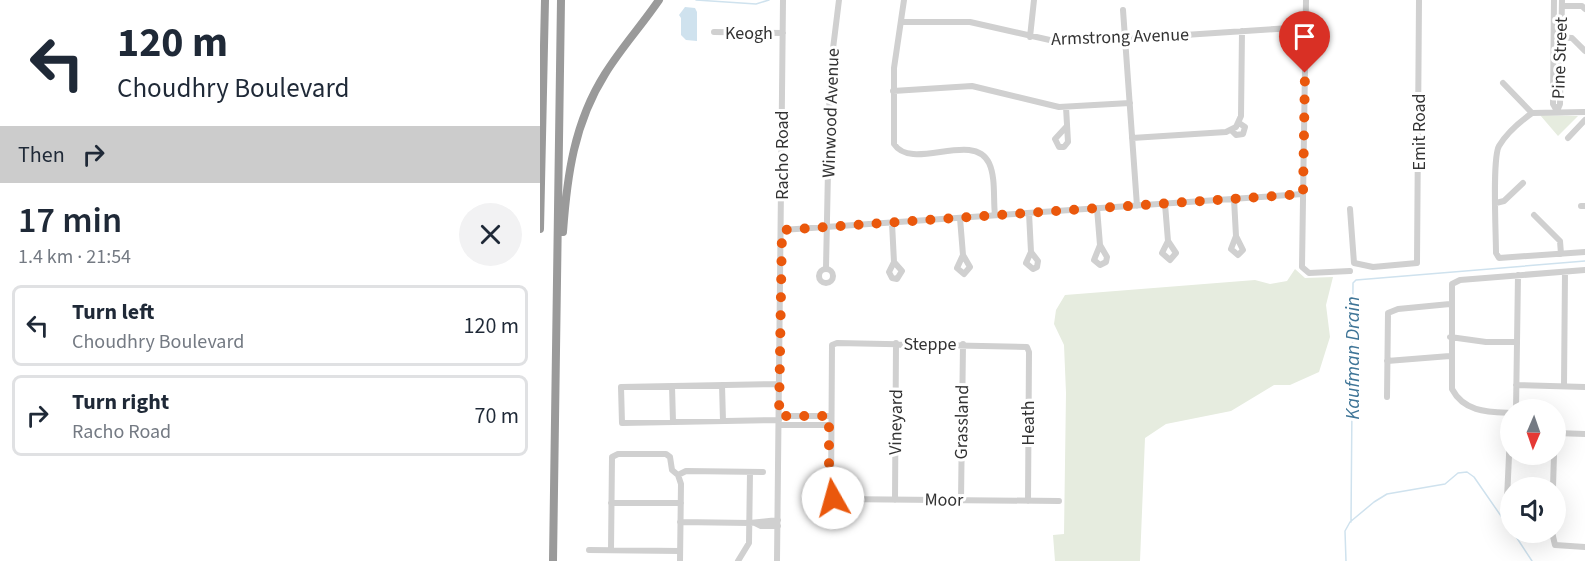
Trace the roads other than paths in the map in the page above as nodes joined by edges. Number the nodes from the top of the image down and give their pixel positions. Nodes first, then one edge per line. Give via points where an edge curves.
1 (545, 0) edge
2 (561, 0) edge
3 (659, 0) edge
4 (783, 0) edge
5 (839, 0) edge
6 (904, 0) edge
7 (1034, 0) edge
8 (1306, 0) edge
9 (1419, 0) edge
10 (1554, 0) edge
11 (1562, 3) edge
12 (1585, 9) edge
13 (1123, 10) dead end
14 (1558, 14) junction
15 (901, 22) junction
16 (1306, 27) junction
17 (1242, 31) junction
18 (714, 32) dead end
19 (783, 33) junction
20 (1126, 36) junction
21 (1030, 37) junction
22 (1558, 37) junction
23 (1585, 51) edge
24 (1503, 83) dead end
25 (893, 91) junction
26 (1130, 103) junction
27 (1066, 108) junction
28 (1557, 111) junction
29 (1585, 112) edge
30 (1532, 113) junction
31 (1585, 120) edge
32 (1067, 126) dead end
33 (1132, 138) junction
34 (1568, 138) dead end
35 (1523, 183) dead end
36 (1303, 194) junction
37 (1234, 199) junction
38 (1496, 203) junction
39 (1166, 204) junction
40 (1137, 206) junction
41 (1097, 208) junction
42 (1350, 209) dead end
43 (1029, 213) junction
44 (995, 215) junction
45 (1534, 215) dead end
46 (960, 218) junction
47 (892, 223) junction
48 (827, 226) junction
49 (540, 229) edge
50 (782, 230) junction
51 (1236, 236) dead end
52 (1168, 241) dead end
53 (1100, 245) dead end
54 (1031, 252) dead end
55 (1585, 252) edge
56 (1561, 254) junction
57 (963, 255) dead end
58 (894, 262) dead end
59 (826, 268) dead end
60 (1585, 270) edge
61 (1350, 271) dead end
62 (1565, 272) junction
63 (1518, 275) junction
64 (1450, 304) junction
65 (1450, 337) junction
66 (556, 340) junction
67 (1517, 342) junction
68 (897, 343) junction
69 (963, 344) junction
70 (1027, 346) joint
71 (1450, 356) junction
72 (1387, 361) junction
73 (779, 384) junction
74 (722, 385) junction
75 (1516, 385) junction
76 (672, 386) junction
77 (1564, 387) junction
78 (1585, 387) edge
79 (1387, 397) dead end
80 (1516, 399) edge
81 (1500, 413) edge
82 (829, 416) junction
83 (779, 420) junction
84 (723, 421) junction
85 (673, 422) junction
86 (829, 425) junction
87 (1566, 433) edge
88 (1585, 434) edge
89 (750, 472) junction
90 (763, 472) dead end
91 (678, 475) junction
92 (895, 500) junction
93 (962, 500) junction
94 (1028, 501) junction
95 (1059, 501) dead end
96 (612, 502) junction
97 (681, 503) junction
98 (680, 522) junction
99 (752, 523) junction
100 (778, 523) junction
101 (1555, 543) edge
102 (1585, 548) edge
103 (589, 550) dead end
104 (611, 550) junction
105 (680, 551) junction
106 (553, 561) edge
107 (680, 561) edge
108 (738, 561) edge
109 (777, 561) edge

1 - 49 highway
2 - 66 highway
3 - 66 highway via 606,72 575,141 568,180
4 - 19 street, Racho Road
5 - 48 street, Winwood Avenue via 830,73
6 - 15 street
7 - 21 street
8 - 16 street
9 - 42 street, Emit Road via 1417,263 1383,267 1354,263
10 - 14 street, Pine Street
11 - 12 street
11 - 14 street, Pine Street
13 - 20 street
14 - 22 street, Pine Street
15 - 21 street, Armstrong Avenue via 970,22
15 - 25 street
16 - 17 street, Armstrong Avenue
16 - 36 street
17 - 20 street, Armstrong Avenue
17 - 33 street via 1239,123 1231,130
18 - 19 street, Keogh
19 - 50 street, Racho Road
20 - 21 street, Armstrong Avenue via 1063,43
20 - 26 street
22 - 23 street via 1572,38
22 - 28 street, Pine Street via 1553,104
24 - 30 street
25 - 27 street via 972,86
25 - 44 street via 892,138 896,147 911,154 967,150 980,153 991,169
26 - 27 street
26 - 33 street
27 - 32 street
28 - 29 street
28 - 30 street
30 - 38 street via 1498,148
31 - 34 street
33 - 40 street
35 - 38 street via 1504,201
36 - 37 street
36 - 61 street via 1304,271
37 - 39 street
37 - 51 street
38 - 56 street via 1499,258
39 - 40 street
39 - 52 street
40 - 41 street
41 - 43 street
41 - 53 street
43 - 44 street
43 - 54 street
44 - 46 street
45 - 56 street via 1560,241
46 - 47 street
46 - 57 street
47 - 48 street
47 - 58 street
48 - 50 street
48 - 59 street, Winwood Avenue
50 - 73 street, Racho Road
55 - 56 street
60 - 62 street
62 - 63 street
62 - 77 street
63 - 64 street via 1454,282
63 - 67 street
64 - 65 street
64 - 72 street via 1389,312
65 - 67 street
65 - 71 street
66 - 106 highway
67 - 75 street
68 - 69 street, Steppe
68 - 82 street, Steppe via 834,344 830,350
68 - 92 street, Vineyard
69 - 70 street, Steppe
69 - 93 street, Grassland
70 - 94 street, Heath
71 - 72 street
71 - 81 street via 1451,385 1460,400 1482,412
72 - 79 street
73 - 74 street
73 - 83 street, Racho Road
74 - 76 street
74 - 84 street
75 - 77 street
75 - 80 street
76 - 85 street
76 - 85 street via 621,387 622,423
77 - 78 street
82 - 83 street
82 - 86 street
83 - 84 street
83 - 86 street
83 - 100 street, Racho Road
84 - 85 street
86 - 92 street, Moor via 831,497
87 - 88 street
89 - 90 street
89 - 91 street via 686,471
89 - 99 street
91 - 96 street via 666,454 618,454 612,459
91 - 97 street
92 - 93 street, Moor
93 - 94 street, Moor
94 - 95 street, Moor
96 - 97 street
96 - 104 street
97 - 98 street
98 - 99 street
98 - 105 street
99 - 100 street
99 - 108 street via 748,543
100 - 109 street, Racho Road
101 - 102 street
103 - 104 street
104 - 105 street
105 - 107 street

